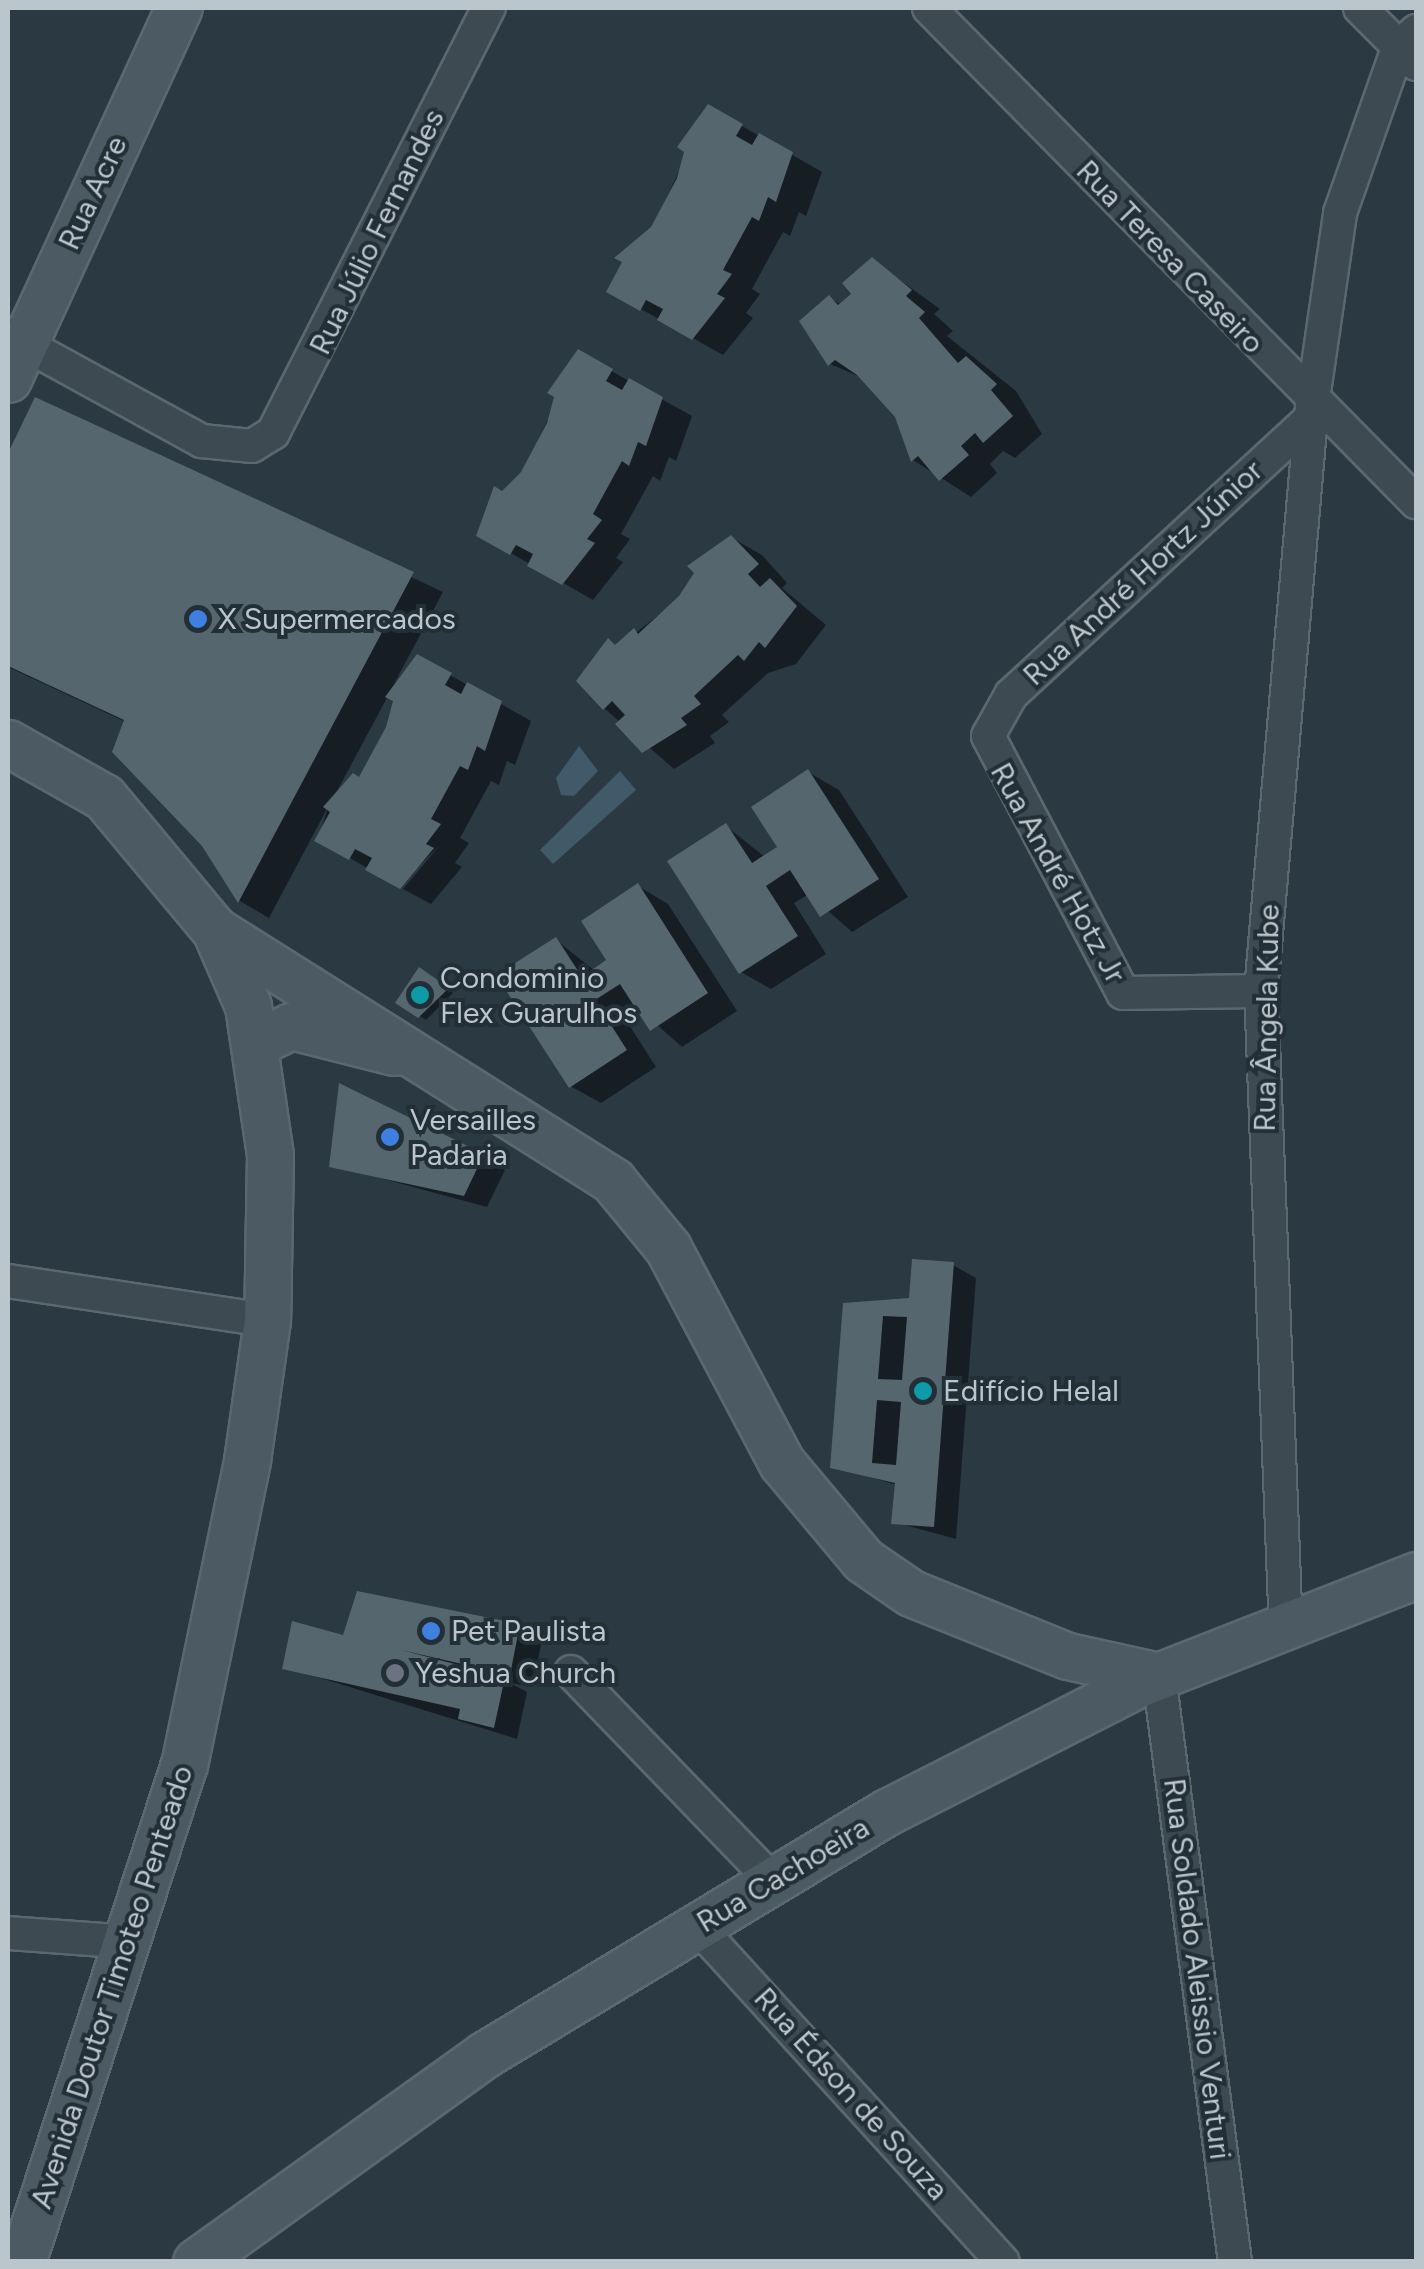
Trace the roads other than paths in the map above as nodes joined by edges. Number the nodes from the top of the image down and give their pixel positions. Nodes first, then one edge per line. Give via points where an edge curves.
1 (180, 8) edge
2 (489, 8) edge
3 (929, 8) edge
4 (1360, 8) edge
5 (1410, 48) edge
6 (13, 352) edge
7 (1311, 412) junction
8 (1416, 502) edge
9 (988, 736) joint
10 (8, 743) edge
11 (215, 930) junction
12 (1261, 991) junction
13 (256, 1043) junction
14 (414, 1052) junction
15 (8, 1281) edge
16 (267, 1320) junction
17 (1416, 1575) edge
18 (1286, 1632) junction
19 (571, 1672) dead end
20 (1159, 1676) junction
21 (773, 1881) junction
22 (698, 1927) junction
23 (8, 1933) edge
24 (132, 1942) junction
25 (195, 2261) edge
26 (22, 2262) edge
27 (1004, 2262) edge
28 (1236, 2262) edge

1 - 6 main road, Rua Acre
2 - 6 street, Rua Júlio Fernandes via 288,412 252,446 202,441
3 - 7 street, Rua Teresa Caseiro
4 - 5 street
5 - 7 street, Rua Ângela Kube via 1340,213
7 - 8 street, Rua Teresa Caseiro
7 - 9 street, Rua André Hortz Júnior via 1010,695
7 - 12 street, Rua Ângela Kube
9 - 12 street, Rua André Hotz Jr via 1123,993
10 - 11 main road, Avenida Doutor Timoteo Penteado via 104,798
11 - 13 main road, Avenida Doutor Timoteo Penteado
11 - 14 main road
12 - 18 street, Rua Ângela Kube
13 - 14 main road via 284,1026 372,1052
13 - 16 main road, Avenida Doutor Timoteo Penteado via 270,1155
14 - 20 main road via 613,1181 668,1248 782,1463 863,1560 911,1593 1068,1656
15 - 16 street
16 - 24 main road, Avenida Doutor Timoteo Penteado via 216,1621
17 - 18 main road, Rua Cachoeira
18 - 20 main road, Rua Cachoeira
19 - 21 street
20 - 21 main road, Rua Cachoeira via 886,1812
20 - 28 street, Rua Soldado Aleissio Venturi
21 - 22 main road, Rua Cachoeira
22 - 25 main road, Rua Cachoeira via 484,2055
22 - 27 street, Rua Édson de Souza
23 - 24 street
24 - 26 main road, Avenida Doutor Timoteo Penteado

